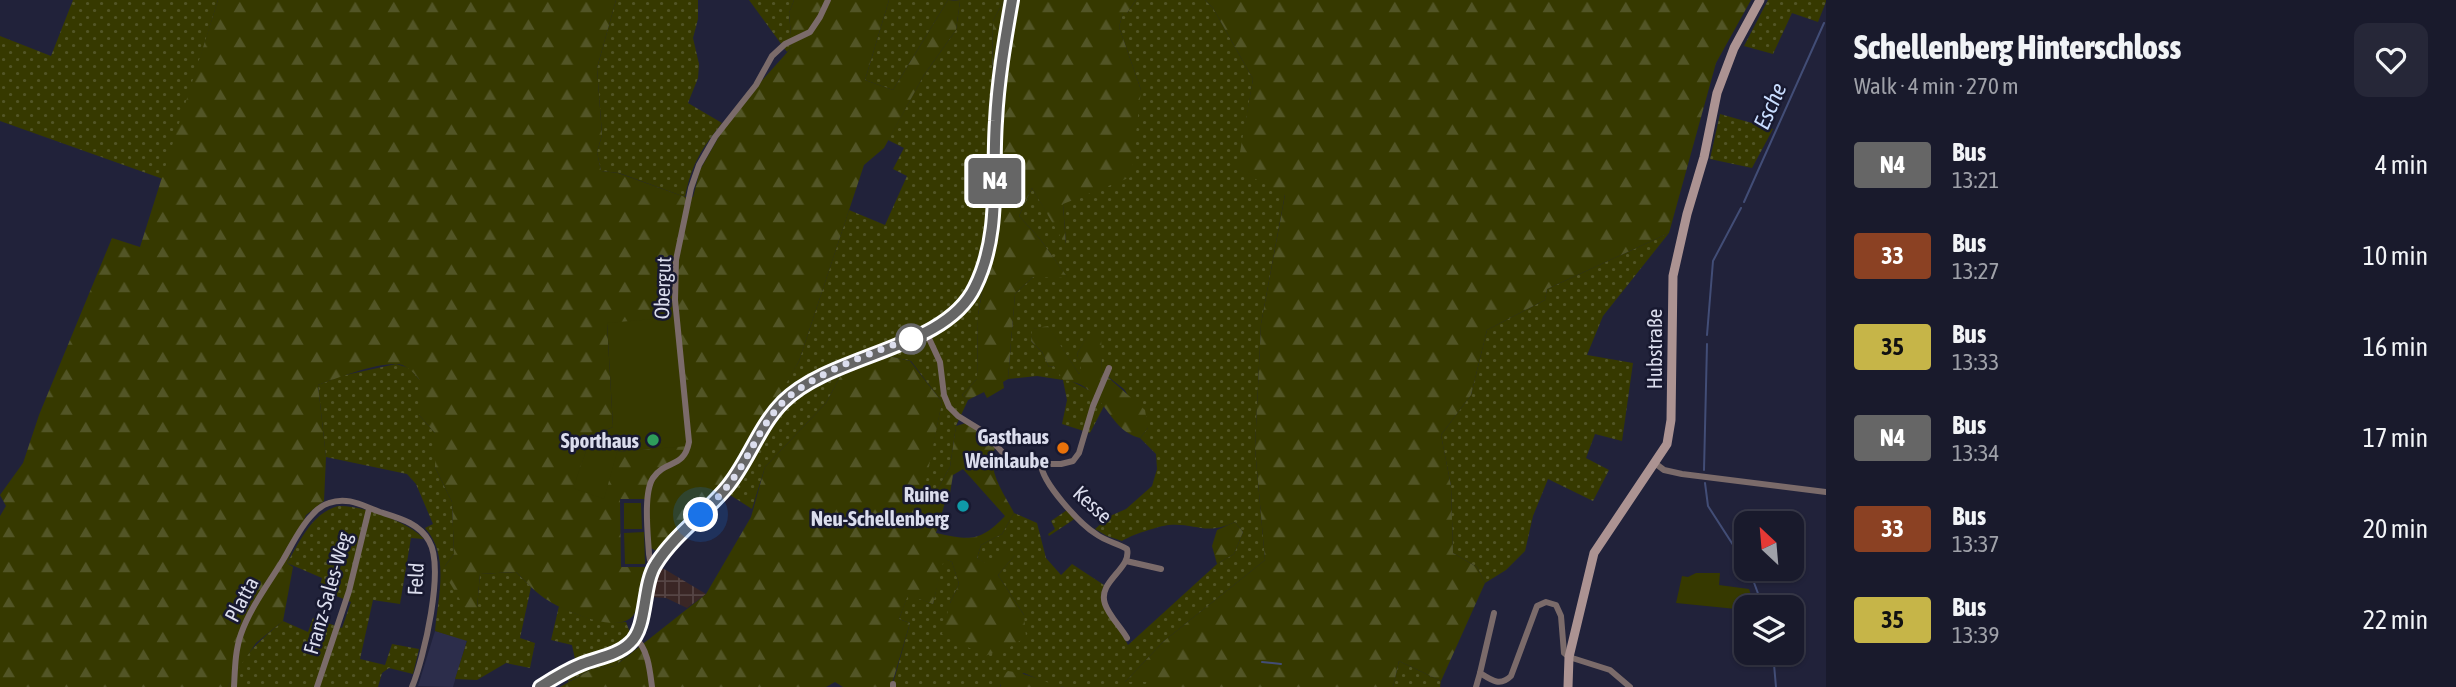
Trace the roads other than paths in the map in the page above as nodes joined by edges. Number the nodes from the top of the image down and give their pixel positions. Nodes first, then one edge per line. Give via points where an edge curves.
1 (828, 0) edge
2 (1012, 0) edge
3 (1760, 0) edge
4 (926, 332) junction
5 (1109, 368) dead end
6 (1041, 464) junction
7 (1656, 464) junction
8 (1826, 492) edge
9 (369, 509) junction
10 (1126, 561) junction
11 (656, 564) junction
12 (1161, 569) dead end
13 (277, 570) joint
14 (1494, 613) dead end
15 (635, 638) junction
16 (1127, 638) dead end
17 (1569, 657) junction
18 (1480, 673) junction
19 (234, 687) edge
20 (317, 687) edge
21 (412, 687) edge
22 (540, 687) edge
23 (652, 687) edge
24 (1476, 687) edge
25 (1568, 687) edge
26 (1630, 687) edge

1 - 11 street, Obergut via 810,32 772,56 756,85 715,137 691,188 676,260 675,300 689,442 682,460 666,466 651,483 649,554
2 - 4 street via 997,100 988,251 968,300
3 - 7 street, Hubstraße via 1717,93 1675,264 1671,420 1667,444
4 - 6 street via 940,362 949,407 1013,460
4 - 11 street via 839,368 783,402 729,485
5 - 6 street via 1079,453 1073,461
6 - 10 street, Kesse via 1051,489 1094,533 1127,549
7 - 8 street via 1682,474
7 - 17 street, Hubstraße via 1594,553
9 - 13 street, Feld via 345,500 320,508 304,524
9 - 20 street, Franz-Sales-Weg via 352,581
9 - 21 street, Feld via 408,521 423,533 433,550 431,618
10 - 12 street
10 - 16 street via 1104,597
11 - 15 street
13 - 19 street, Platta via 242,631
14 - 18 street
15 - 22 street via 624,648
15 - 23 street via 650,666
17 - 18 street via 1564,653 1561,616 1556,605 1546,601 1537,606 1511,676 1498,683
17 - 25 street, Hubstraße
17 - 26 street via 1610,670
18 - 24 street

